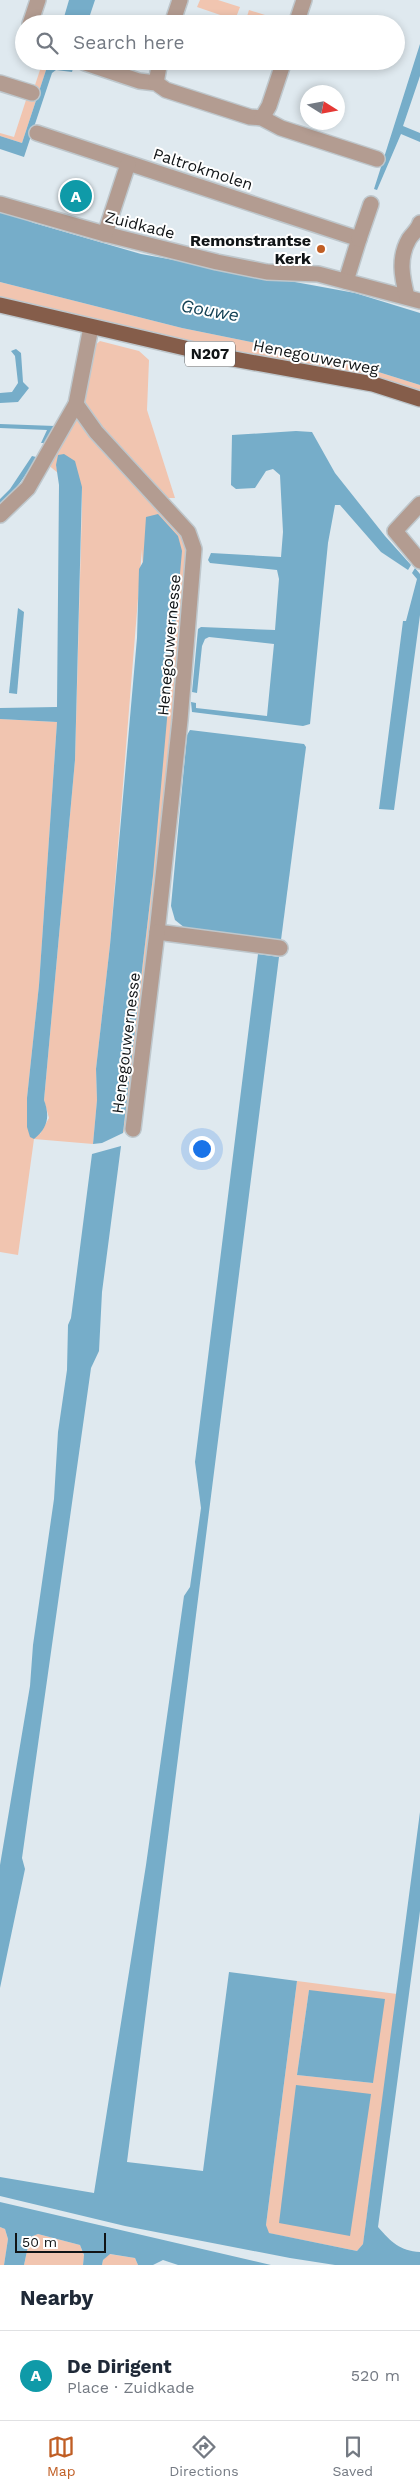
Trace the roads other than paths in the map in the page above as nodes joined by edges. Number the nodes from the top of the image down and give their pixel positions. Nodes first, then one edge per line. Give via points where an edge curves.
1 (38, 0) edge
2 (180, 0) edge
3 (304, 0) edge
4 (33, 15) edge
5 (175, 15) edge
6 (299, 15) edge
7 (106, 70) edge
8 (158, 70) edge
9 (281, 70) edge
10 (0, 83) edge
11 (156, 83) junction
12 (32, 93) dead end
13 (262, 118) junction
14 (37, 133) dead end
15 (377, 159) dead end
16 (128, 164) junction
17 (0, 204) edge
18 (371, 204) dead end
19 (420, 223) edge
20 (105, 234) junction
21 (359, 239) junction
22 (346, 281) junction
23 (414, 299) edge
24 (0, 305) edge
25 (91, 327) junction
26 (420, 399) edge
27 (76, 404) junction
28 (420, 504) edge
29 (0, 516) edge
30 (420, 561) edge
31 (157, 932) junction
32 (280, 948) dead end
33 (133, 1129) dead end

1 - 4 street
2 - 5 street
3 - 6 street
7 - 11 street
8 - 11 street
9 - 13 street via 270,106
10 - 12 street
11 - 13 street via 166,90
13 - 15 street via 281,128
14 - 16 street, Paltrokmolen
16 - 20 street
16 - 21 street, Paltrokmolen
17 - 20 street, Zuidkade
18 - 21 street
19 - 23 street via 409,239 401,270
20 - 22 street, Zuidkade via 268,272 318,274
21 - 22 street
22 - 23 street, Zuidkade
24 - 25 main road, Henegouwerweg / N207
25 - 26 main road, Henegouwerweg / N207 via 228,358 373,384
25 - 27 street
27 - 29 street via 28,488
27 - 31 street, Henegouwernesse via 96,432 188,532 194,549 180,720
28 - 30 street via 395,532
31 - 32 street
31 - 33 street, Henegouwernesse

